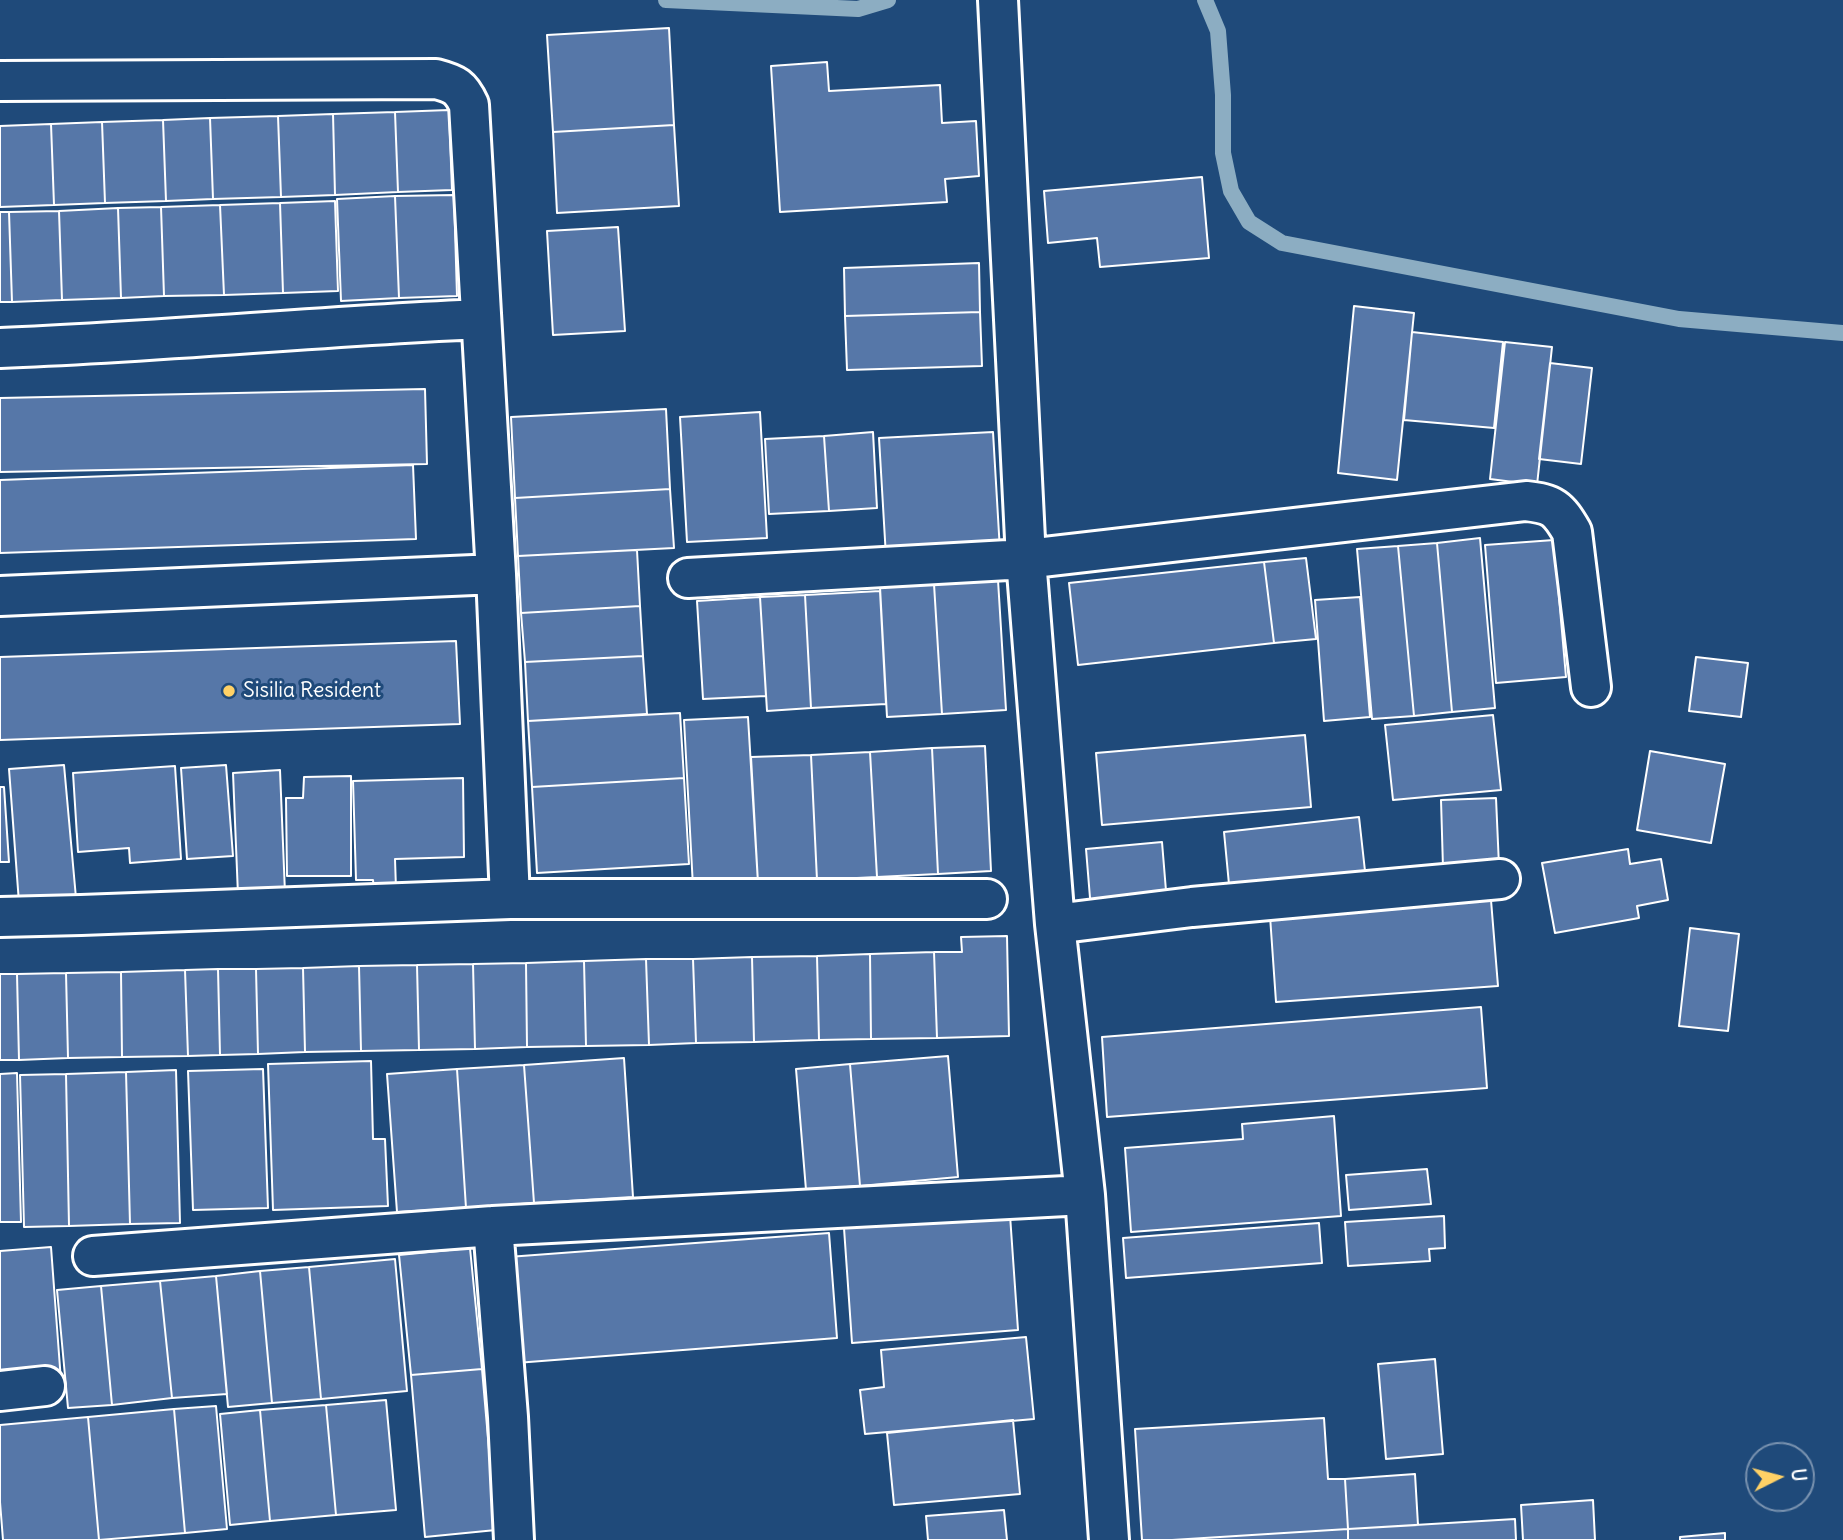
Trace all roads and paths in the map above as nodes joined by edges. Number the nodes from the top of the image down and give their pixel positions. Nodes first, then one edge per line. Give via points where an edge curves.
1 (998, 0) edge
2 (0, 81) edge
3 (481, 319) junction
4 (0, 348) edge
5 (1026, 559) junction
6 (496, 574) junction
7 (688, 578) dead end
8 (0, 596) edge
9 (1591, 687) dead end
10 (1500, 879) dead end
11 (510, 900) junction
12 (987, 900) dead end
13 (0, 917) edge
14 (1055, 924) junction
15 (1085, 1195) junction
16 (493, 1226) junction
17 (93, 1256) dead end
18 (45, 1386) dead end
19 (0, 1391) edge
20 (514, 1540) edge
21 (1109, 1540) edge

1 - 5 street
2 - 3 street via 436,79 453,83 469,106
3 - 4 street
3 - 6 street
5 - 7 street
5 - 9 street via 1526,501 1546,503 1562,514 1572,532
5 - 14 street
6 - 8 street
6 - 11 street
10 - 14 street
11 - 12 street
11 - 13 street
14 - 15 street
15 - 16 street
15 - 21 street
16 - 17 street
16 - 20 street
18 - 19 street

